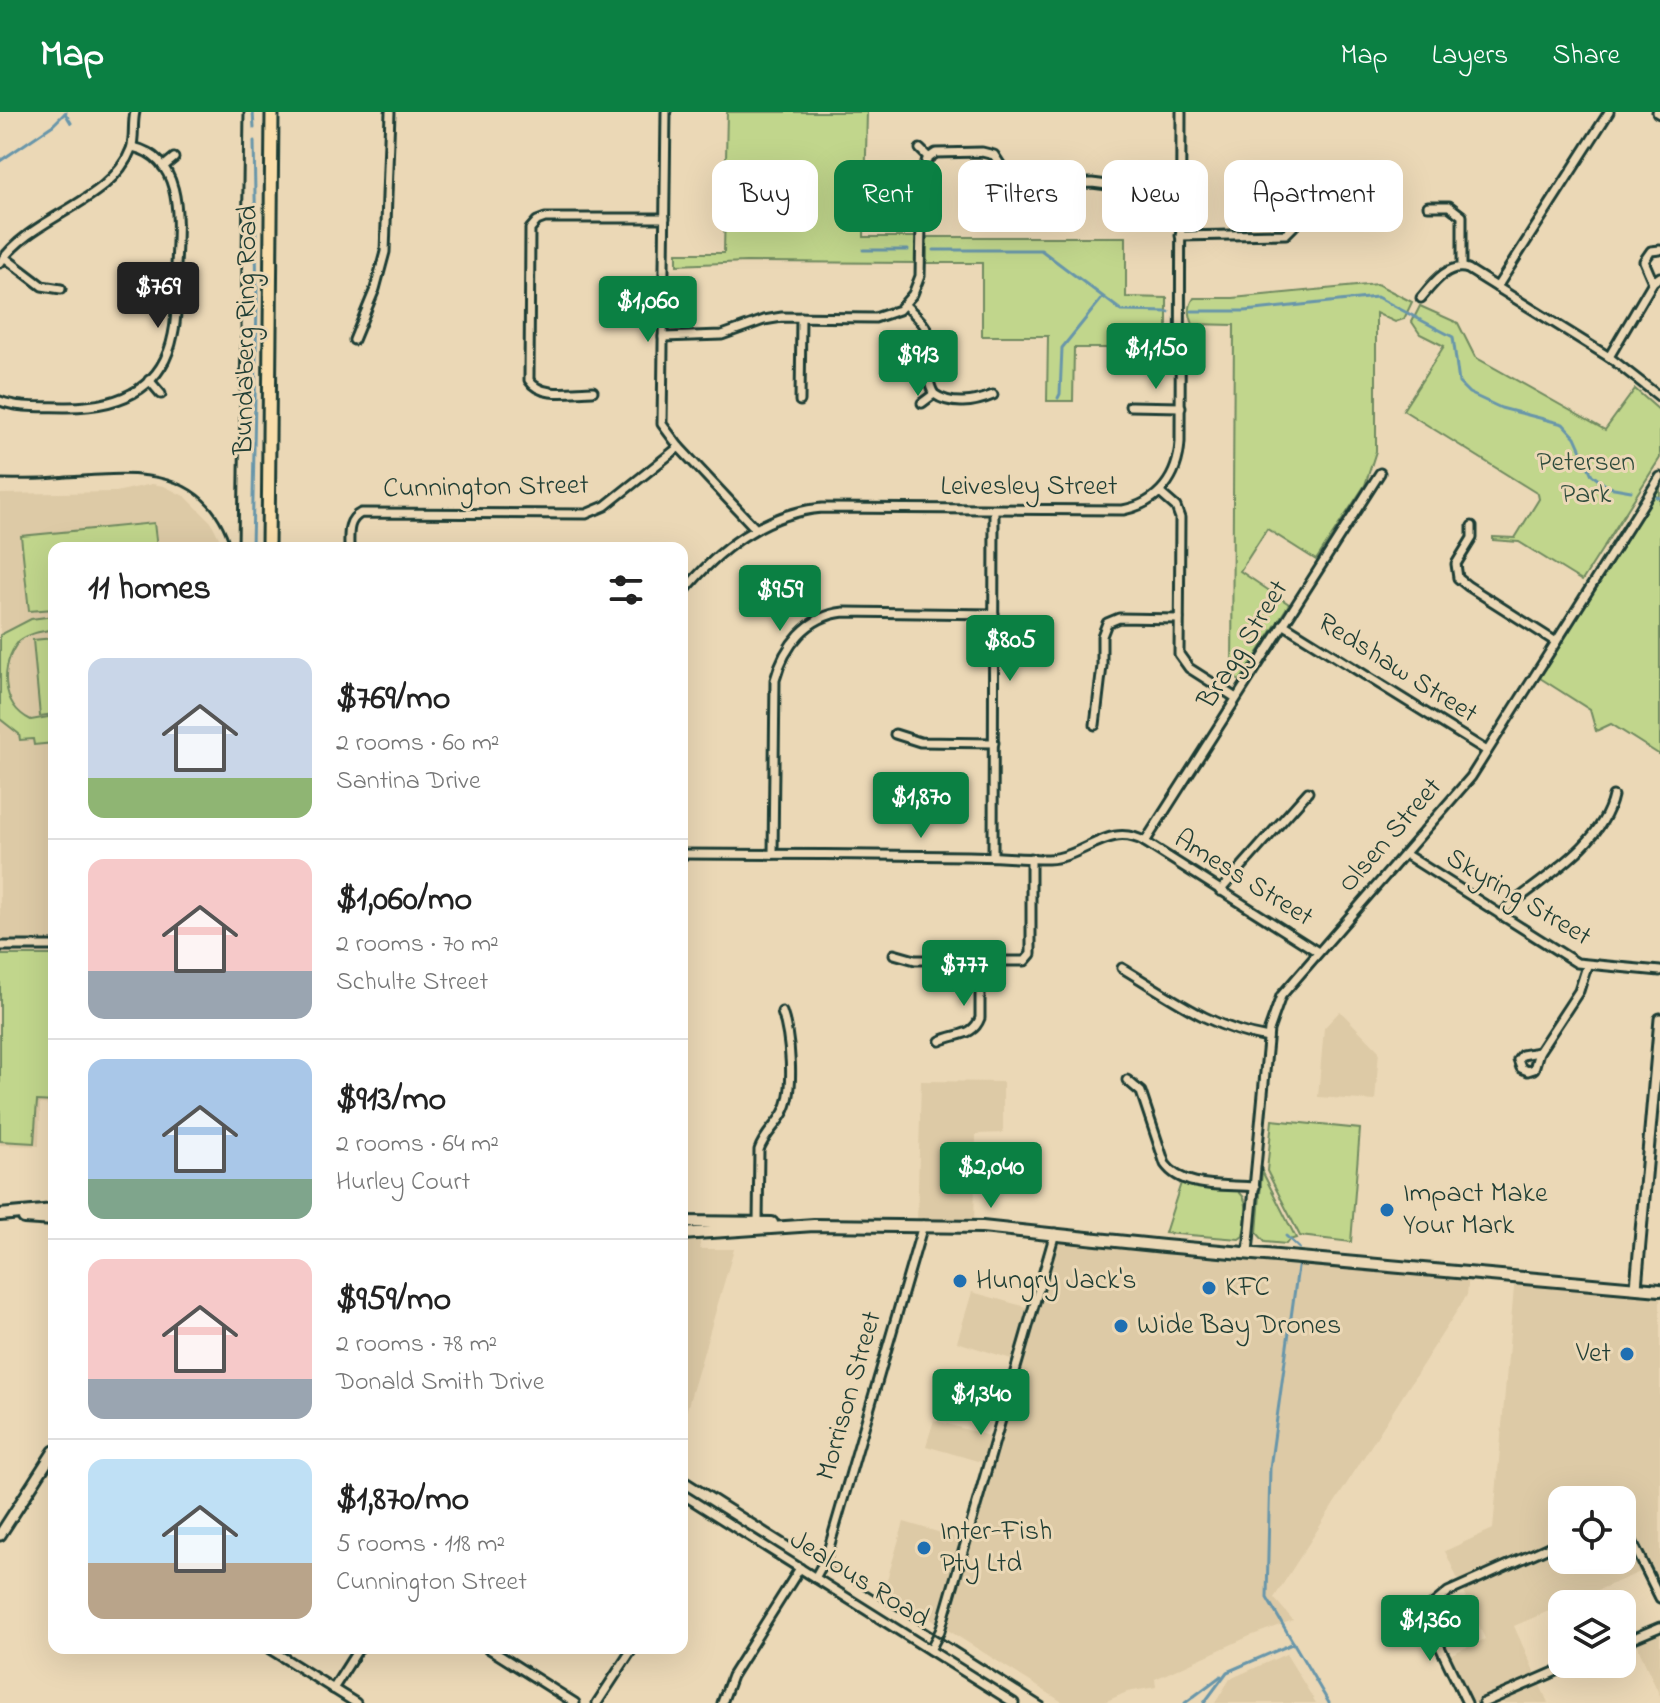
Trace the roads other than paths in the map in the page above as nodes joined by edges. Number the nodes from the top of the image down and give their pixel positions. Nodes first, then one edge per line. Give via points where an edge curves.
1 (133, 112) edge
2 (272, 112) edge
3 (390, 112) edge
4 (666, 112) edge
5 (1181, 112) edge
6 (1609, 112) edge
7 (133, 147) junction
8 (920, 149) dead end
9 (174, 158) dead end
10 (929, 158) junction
11 (1181, 160) edge
12 (163, 167) junction
13 (1102, 184) edge
14 (1428, 206) dead end
15 (665, 218) junction
16 (1180, 232) edge
17 (1288, 232) edge
18 (1180, 236) junction
19 (1660, 250) edge
20 (2, 260) edge
21 (1462, 267) junction
22 (1656, 279) edge
23 (1497, 287) junction
24 (61, 289) dead end
25 (1421, 298) dead end
26 (905, 305) junction
27 (801, 317) junction
28 (663, 337) junction
29 (354, 340) dead end
30 (1609, 357) junction
31 (149, 380) junction
32 (593, 391) dead end
33 (161, 394) dead end
34 (934, 394) junction
35 (993, 395) dead end
36 (1660, 397) edge
37 (0, 401) edge
38 (800, 401) dead end
39 (922, 403) dead end
40 (1130, 406) dead end
41 (1181, 407) junction
42 (679, 447) junction
43 (1380, 473) dead end
44 (1660, 477) edge
45 (1160, 493) junction
46 (994, 510) junction
47 (1472, 526) dead end
48 (755, 528) junction
49 (268, 542) edge
50 (349, 542) edge
51 (688, 587) edge
52 (994, 614) junction
53 (1179, 619) junction
54 (1283, 624) junction
55 (1556, 642) junction
56 (1236, 698) junction
57 (1095, 725) dead end
58 (895, 734) dead end
59 (994, 743) junction
60 (1487, 751) junction
61 (1308, 792) dead end
62 (1613, 796) dead end
63 (1145, 842) junction
64 (688, 854) edge
65 (773, 854) junction
66 (1405, 854) junction
67 (993, 856) junction
68 (1031, 858) junction
69 (1220, 891) junction
70 (1501, 916) junction
71 (0, 946) edge
72 (48, 946) edge
73 (1318, 952) junction
74 (894, 954) dead end
75 (1587, 966) junction
76 (980, 967) junction
77 (1122, 968) dead end
78 (1660, 971) edge
79 (782, 1012) dead end
80 (1660, 1019) edge
81 (1268, 1038) junction
82 (940, 1041) dead end
83 (1539, 1052) dead end
84 (1127, 1080) dead end
85 (1655, 1128) edge
86 (1255, 1187) junction
87 (48, 1211) edge
88 (0, 1216) edge
89 (48, 1220) edge
90 (688, 1222) edge
91 (758, 1225) junction
92 (923, 1225) junction
93 (688, 1233) edge
94 (1055, 1233) junction
95 (1248, 1252) junction
96 (1636, 1287) junction
97 (1660, 1290) edge
98 (48, 1460) edge
99 (688, 1498) edge
100 (0, 1535) edge
101 (1548, 1547) edge
102 (1636, 1549) edge
103 (800, 1568) junction
104 (815, 1578) junction
105 (1660, 1598) edge
106 (1660, 1627) edge
107 (1636, 1637) edge
108 (930, 1650) junction
109 (278, 1654) edge
110 (355, 1654) edge
111 (497, 1654) edge
112 (629, 1654) edge
113 (1548, 1675) edge
114 (333, 1689) junction
115 (356, 1703) edge
116 (575, 1703) edge
117 (597, 1703) edge
118 (722, 1703) edge
119 (1014, 1703) edge
120 (1467, 1703) edge
121 (1483, 1703) edge

1 - 7 street
2 - 49 main road, Bundaberg Ring Road
3 - 29 street via 385,252
4 - 15 street
5 - 11 street
6 - 23 street
7 - 12 street
7 - 20 street via 107,182 25,236
8 - 10 street
9 - 12 street
10 - 13 street via 988,153 1007,175 1024,184
10 - 26 street via 922,174 920,276
12 - 31 street via 178,204 175,322 169,349
14 - 21 street via 1449,206 1462,216
15 - 28 street
15 - 32 street via 532,222 530,387
16 - 18 street
17 - 18 street
18 - 41 street
19 - 22 street via 1651,251 1644,261
20 - 24 street via 42,286
21 - 23 street
21 - 25 street via 1449,270
22 - 30 street
23 - 30 street
26 - 27 street via 877,318
26 - 34 street via 927,331
27 - 28 street via 764,320 722,335
27 - 38 street
28 - 42 street via 662,424
30 - 36 street
31 - 33 street
31 - 37 street via 130,396 94,407
34 - 35 street via 952,402
34 - 39 street
40 - 41 street
41 - 45 street via 1178,462
42 - 48 street
42 - 50 street, Cunnington Street via 605,506 586,514 366,512 352,514
43 - 54 street, Bragg Street
44 - 55 street, Olsen Street
45 - 46 street, Leivesley Street via 1123,510
45 - 53 street via 1180,518
46 - 48 street, Leivesley Street via 822,508 782,515
46 - 52 street
47 - 55 street via 1471,542 1456,564 1458,578
48 - 51 street, Leivesley Street
52 - 59 street
52 - 65 street via 842,612 825,616 800,633 784,654 775,680
53 - 56 street via 1179,654 1185,665
53 - 57 street via 1104,620
54 - 56 street, Bragg Street
54 - 60 street, Redshaw Street
55 - 60 street, Olsen Street
56 - 63 street, Bragg Street
58 - 59 street via 920,742
59 - 67 street
60 - 66 street, Olsen Street
61 - 69 street
62 - 70 street via 1594,835
63 - 68 street via 1114,835 1065,856
63 - 69 street, Amess Street
64 - 65 street
65 - 67 street
66 - 70 street, Skyring Street
66 - 73 street, Olsen Street
67 - 68 street
68 - 76 street via 1031,954 1025,961
69 - 73 street, Amess Street
70 - 75 street, Skyring Street
71 - 72 street
73 - 81 street, Olsen Street via 1281,996
74 - 76 street
75 - 78 street, Skyring Street
75 - 83 street via 1579,991
76 - 82 street via 977,1026
77 - 81 street via 1209,1021
79 - 91 street via 790,1037 788,1100 759,1150
80 - 85 street
81 - 86 street, Olsen Street
84 - 86 street via 1141,1092 1172,1173 1188,1181
85 - 96 street
86 - 95 street, Olsen Street
87 - 88 main road
88 - 89 main road
90 - 91 main road
91 - 92 main road
91 - 93 main road
92 - 94 main road
92 - 104 street, Morrison Street via 826,1558
94 - 95 main road
94 - 108 street via 940,1631
95 - 96 main road
96 - 97 main road
98 - 100 street
99 - 103 street, Jealous Road
101 - 120 street via 1448,1592 1429,1610 1428,1622
102 - 105 street
103 - 104 street, Jealous Road
103 - 118 street via 732,1676
104 - 108 street, Jealous Road
106 - 107 street
108 - 119 street, Jealous Road
109 - 114 street
110 - 114 street
111 - 116 street
112 - 117 street
113 - 121 street
114 - 115 street

